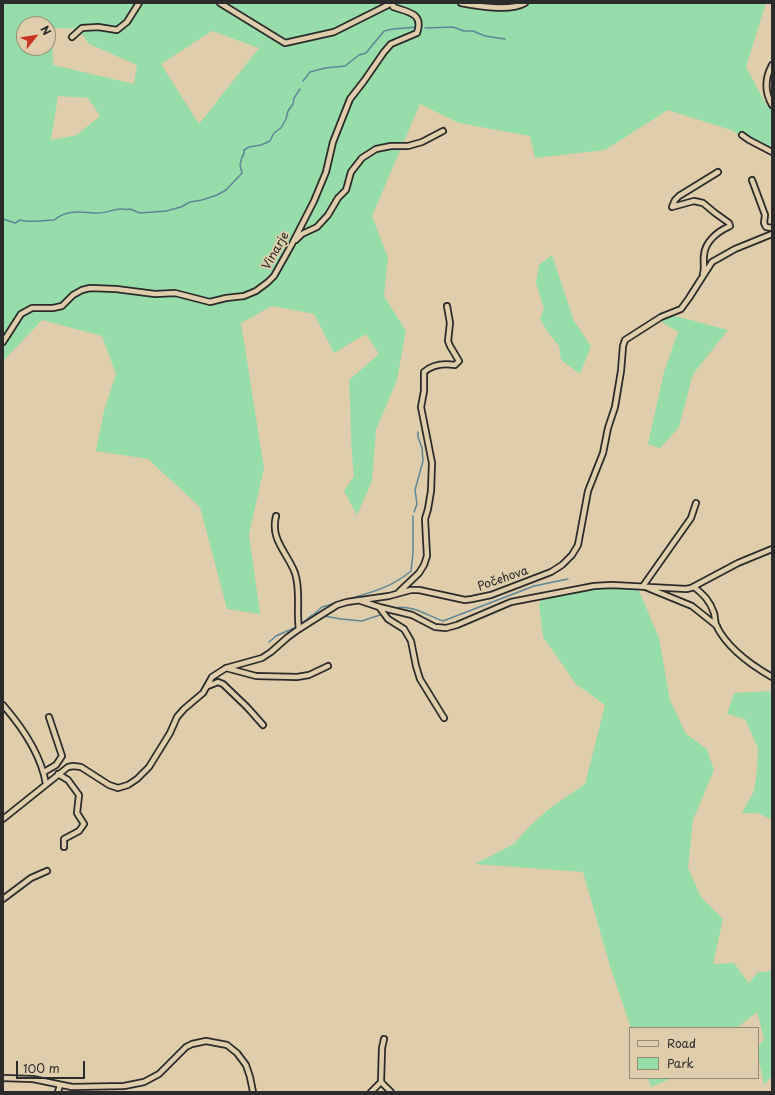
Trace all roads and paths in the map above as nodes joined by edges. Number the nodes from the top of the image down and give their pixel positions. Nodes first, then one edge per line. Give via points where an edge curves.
1 (139, 3) edge
2 (220, 3) edge
3 (392, 3) edge
4 (461, 3) edge
5 (524, 3) edge
6 (72, 37) dead end
7 (772, 65) edge
8 (772, 104) edge
9 (443, 131) dead end
10 (742, 134) dead end
11 (772, 152) edge
12 (718, 172) dead end
13 (752, 180) dead end
14 (772, 228) edge
15 (772, 234) edge
16 (292, 244) junction
17 (700, 280) junction
18 (446, 306) dead end
19 (3, 342) edge
20 (696, 503) dead end
21 (276, 516) dead end
22 (772, 549) edge
23 (643, 586) junction
24 (694, 586) junction
25 (397, 593) junction
26 (359, 600) junction
27 (379, 607) junction
28 (717, 626) junction
29 (298, 629) junction
30 (328, 666) dead end
31 (226, 668) junction
32 (772, 677) edge
33 (208, 686) junction
34 (3, 705) edge
35 (49, 717) dead end
36 (444, 718) dead end
37 (263, 724) dead end
38 (58, 774) junction
39 (45, 777) junction
40 (3, 819) edge
41 (64, 847) dead end
42 (47, 871) dead end
43 (3, 900) edge
44 (384, 1040) dead end
45 (3, 1078) edge
46 (381, 1082) junction
47 (60, 1085) junction
48 (58, 1092) edge
49 (253, 1092) edge
50 (371, 1092) edge
51 (391, 1092) edge

1 - 6 street via 127,22 117,30 98,26 82,28
2 - 3 street via 285,43 334,32
3 - 16 street, Vinarje via 392,7 411,12 418,19 420,25 417,34 391,44 350,99 333,142 326,172
4 - 5 street via 511,7
7 - 8 street via 766,88
9 - 16 street via 408,146 376,149 362,158 351,172 349,186 328,215 317,227 302,234
10 - 11 street
12 - 17 street, Počehova via 679,196 674,200 672,207 694,201 703,202 729,223 730,226 712,238 704,253 704,271
13 - 14 street via 762,204 764,223 766,227
15 - 17 street, Počehova via 712,262
16 - 19 street, Vinarje via 271,279 256,291 244,296 210,302 175,293 156,294 90,288 73,295 62,306 32,308 22,314
17 - 25 street, Počehova via 681,309 661,316 624,340 615,407 603,453 588,491 578,545 572,555 550,572 498,593 472,599 465,600 418,590
18 - 25 street via 450,323 448,341 459,360 455,365 438,364 424,372 421,407 432,463 425,519 427,556 419,573
20 - 23 street via 691,518
21 - 29 street via 276,538 289,560 296,580
22 - 24 street, Počehova
23 - 24 street, Počehova via 686,589
23 - 27 street, Počehova via 594,586 510,602 446,628 435,626 412,615
23 - 28 street via 692,606
24 - 28 street via 705,595
25 - 26 street, Počehova
26 - 27 street, Počehova
26 - 29 street, Počehova via 337,605
27 - 36 street via 388,619 404,629 407,634 420,679
28 - 32 street via 729,644 743,658
29 - 31 street, Počehova via 262,658
30 - 31 street via 305,676 292,677 256,676
31 - 33 street via 212,677
33 - 37 street via 218,682 223,684
33 - 38 street via 177,716 149,767 128,785 118,788 109,785 81,767 68,767
34 - 39 street via 33,747
35 - 39 street via 62,756
38 - 39 street
38 - 41 street via 68,780 79,795 77,813 84,824 81,829 64,840
39 - 40 street
42 - 43 street via 31,878
44 - 46 street
45 - 47 street via 33,1079
46 - 50 street
46 - 51 street
47 - 48 street
47 - 49 street via 124,1086 144,1082 159,1074 186,1047 206,1042 227,1045 237,1053 246,1065

